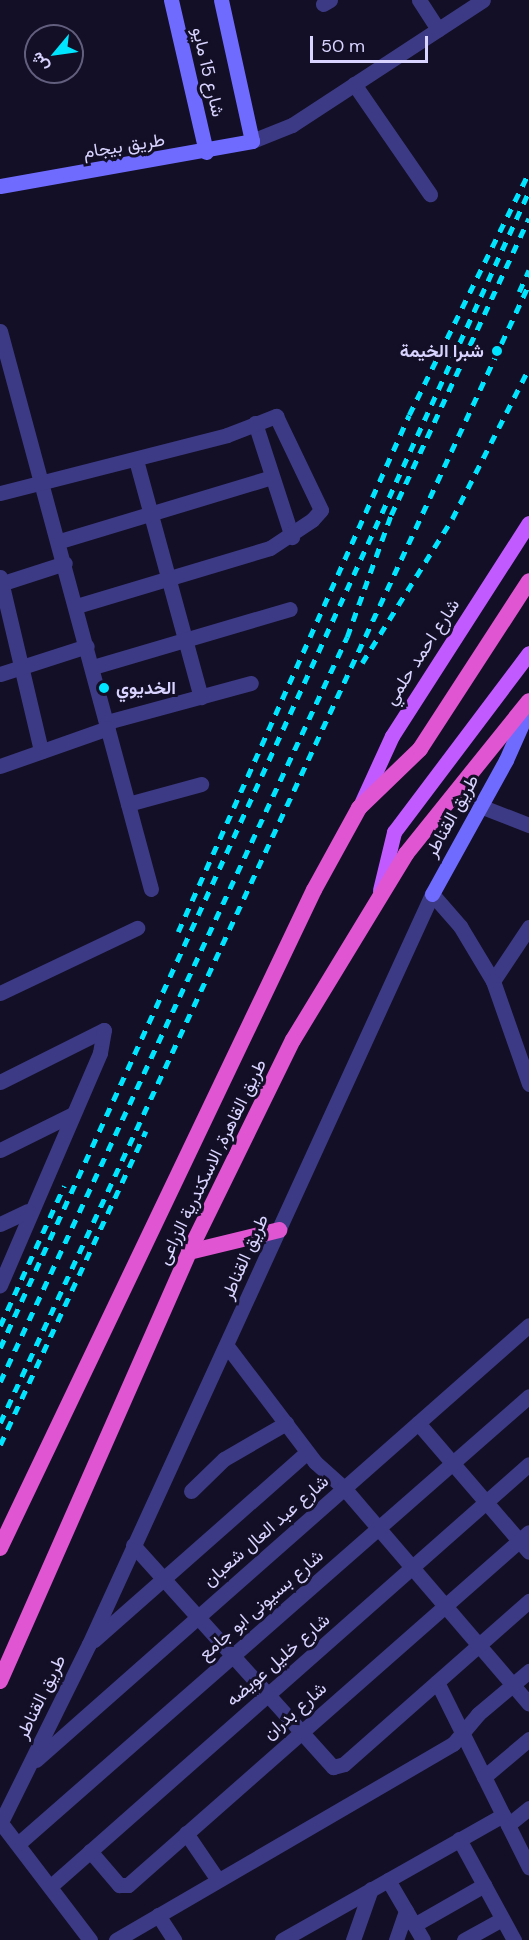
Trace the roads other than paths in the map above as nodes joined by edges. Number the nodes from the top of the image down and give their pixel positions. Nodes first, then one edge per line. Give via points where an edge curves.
1 (171, 0) edge
2 (221, 0) edge
3 (418, 0) edge
4 (483, 0) edge
5 (438, 29) junction
6 (354, 84) junction
7 (252, 141) junction
8 (206, 152) junction
9 (0, 186) edge
10 (430, 194) dead end
11 (0, 331) edge
12 (255, 423) junction
13 (136, 460) junction
14 (272, 477) junction
15 (44, 482) junction
16 (0, 493) edge
17 (151, 514) junction
18 (529, 523) edge
19 (292, 537) junction
20 (60, 541) junction
21 (65, 563) junction
22 (168, 576) junction
23 (0, 581) edge
24 (529, 581) edge
25 (77, 606) junction
26 (290, 609) dead end
27 (185, 639) junction
28 (87, 646) junction
29 (529, 653) edge
30 (93, 666) junction
31 (21, 667) junction
32 (0, 674) edge
33 (251, 682) dead end
34 (201, 697) junction
35 (529, 701) edge
36 (529, 708) edge
37 (107, 725) junction
38 (41, 751) junction
39 (0, 766) edge
40 (201, 784) dead end
41 (128, 804) junction
42 (480, 806) junction
43 (359, 808) junction
44 (529, 825) edge
45 (152, 890) dead end
46 (380, 890) junction
47 (432, 894) junction
48 (529, 927) edge
49 (137, 928) dead end
50 (493, 981) junction
51 (0, 993) edge
52 (0, 1082) edge
53 (529, 1084) edge
54 (73, 1114) junction
55 (0, 1150) edge
56 (28, 1211) junction
57 (0, 1224) edge
58 (279, 1230) junction
59 (189, 1251) junction
60 (0, 1285) edge
61 (529, 1325) edge
62 (227, 1346) junction
63 (529, 1396) edge
64 (286, 1423) junction
65 (418, 1423) junction
66 (307, 1452) junction
67 (452, 1463) junction
68 (529, 1464) edge
69 (344, 1488) junction
70 (191, 1491) dead end
71 (486, 1502) junction
72 (378, 1528) junction
73 (526, 1542) edge
74 (133, 1545) junction
75 (0, 1548) edge
76 (412, 1567) junction
77 (163, 1579) junction
78 (529, 1601) edge
79 (445, 1605) junction
80 (197, 1617) junction
81 (89, 1644) junction
82 (478, 1644) junction
83 (232, 1656) junction
84 (529, 1671) edge
85 (0, 1681) edge
86 (436, 1683) junction
87 (513, 1685) junction
88 (267, 1695) junction
89 (529, 1704) edge
90 (300, 1732) junction
91 (463, 1735) junction
92 (529, 1739) edge
93 (29, 1766) junction
94 (484, 1777) junction
95 (529, 1808) edge
96 (506, 1820) junction
97 (0, 1823) edge
98 (186, 1833) junction
99 (459, 1839) junction
100 (19, 1843) junction
101 (90, 1851) junction
102 (528, 1862) edge
103 (218, 1880) junction
104 (388, 1880) junction
105 (52, 1884) junction
106 (484, 1885) junction
107 (371, 1889) junction
108 (406, 1911) junction
109 (158, 1915) junction
110 (502, 1919) junction
111 (414, 1925) junction
112 (90, 1940) edge
113 (116, 1940) edge
114 (174, 1940) edge
115 (282, 1940) edge
116 (353, 1940) edge
117 (396, 1940) edge
118 (423, 1940) edge
119 (464, 1940) edge
120 (514, 1940) edge

1 - 8 main road, شارع 15 مايو
2 - 7 main road, شارع 15 مايو
3 - 5 street
4 - 5 street
5 - 6 street
6 - 7 street via 292,125
6 - 10 street
7 - 8 main road, طريق بيجام
8 - 9 main road, طريق بيجام
11 - 15 street
12 - 13 street
12 - 14 street
12 - 19 street via 276,416 321,510
13 - 15 street
13 - 17 street
14 - 17 street
14 - 19 street
15 - 16 street
15 - 20 street
17 - 20 street
17 - 22 street
18 - 43 main road, شارع احمد حلمي via 392,736
19 - 22 street
20 - 21 street
21 - 23 street
21 - 25 street
22 - 25 street
22 - 27 street
23 - 31 street
24 - 43 highway, طريق القاهرة, الاسكندرية الزراعى via 420,749
25 - 28 street
26 - 27 street
27 - 30 street
27 - 34 street
28 - 30 street
28 - 31 street
29 - 46 main road via 394,832
30 - 37 street
31 - 32 street
31 - 38 street
33 - 34 street
34 - 37 street
35 - 46 highway, طريق القاهرة, الاسكندرية الزراعى
36 - 42 main road, طريق القناطر
37 - 38 street
37 - 41 street
38 - 39 street
40 - 41 street
41 - 45 street
42 - 44 street
42 - 47 main road, طريق القناطر
43 - 75 highway, طريق القاهرة, الاسكندرية الزراعى via 304,911
46 - 59 highway, طريق القاهرة, الاسكندرية الزراعى via 293,1040
47 - 50 street via 460,926
47 - 58 street, طريق القناطر
48 - 50 street
49 - 51 street
50 - 53 street
52 - 54 street via 104,1030 100,1053
54 - 55 street
54 - 56 street
56 - 57 street
56 - 60 street
58 - 59 highway
58 - 62 street, طريق القناطر
59 - 85 highway, طريق القاهرة, الاسكندرية الزراعى
61 - 65 street, شارع عبد العال شعبان
62 - 64 street
62 - 74 street, طريق القناطر
63 - 67 street, شارع بسيونى ابو جامع
64 - 66 street
64 - 70 street via 224,1459
65 - 67 street
65 - 69 street, شارع عبد العال شعبان
66 - 69 street
66 - 77 street
67 - 71 street
67 - 72 street, شارع بسيونى ابو جامع
68 - 71 street, شارع خليل عويضه
69 - 72 street
69 - 80 street, شارع عبد العال شعبان
71 - 73 street
71 - 76 street, شارع خليل عويضه
72 - 76 street
72 - 83 street, شارع بسيونى ابو جامع
73 - 79 street, شارع بدران
74 - 77 street
74 - 81 street, طريق القناطر
76 - 79 street
76 - 88 street, شارع خليل عويضه
77 - 80 street
77 - 81 street
78 - 82 street
79 - 82 street
79 - 90 street, شارع بدران
80 - 83 street
80 - 93 street, شارع عبد العال شعبان
81 - 93 street, طريق القناطر
82 - 86 street
82 - 87 street
83 - 88 street
83 - 100 street, شارع بسيونى ابو جامع
84 - 87 street
86 - 90 street via 344,1764 329,1765
86 - 91 street
87 - 89 street
87 - 91 street via 478,1714
88 - 90 street
88 - 101 street, شارع خليل عويضه
90 - 98 street, شارع بدران
91 - 94 street
91 - 103 street
92 - 94 street
93 - 97 street, طريق القناطر
94 - 96 street
95 - 96 street
96 - 99 street
96 - 102 street
97 - 100 street
98 - 101 street, شارع بدران via 125,1886
98 - 103 street
99 - 104 street
99 - 106 street
100 - 105 street
101 - 105 street, شارع خليل عويضه
103 - 109 street
104 - 107 street
104 - 108 street
105 - 112 street
106 - 110 street
106 - 111 street
107 - 115 street
107 - 116 street
108 - 111 street
108 - 117 street
109 - 113 street
109 - 114 street
110 - 119 street
110 - 120 street
111 - 118 street

